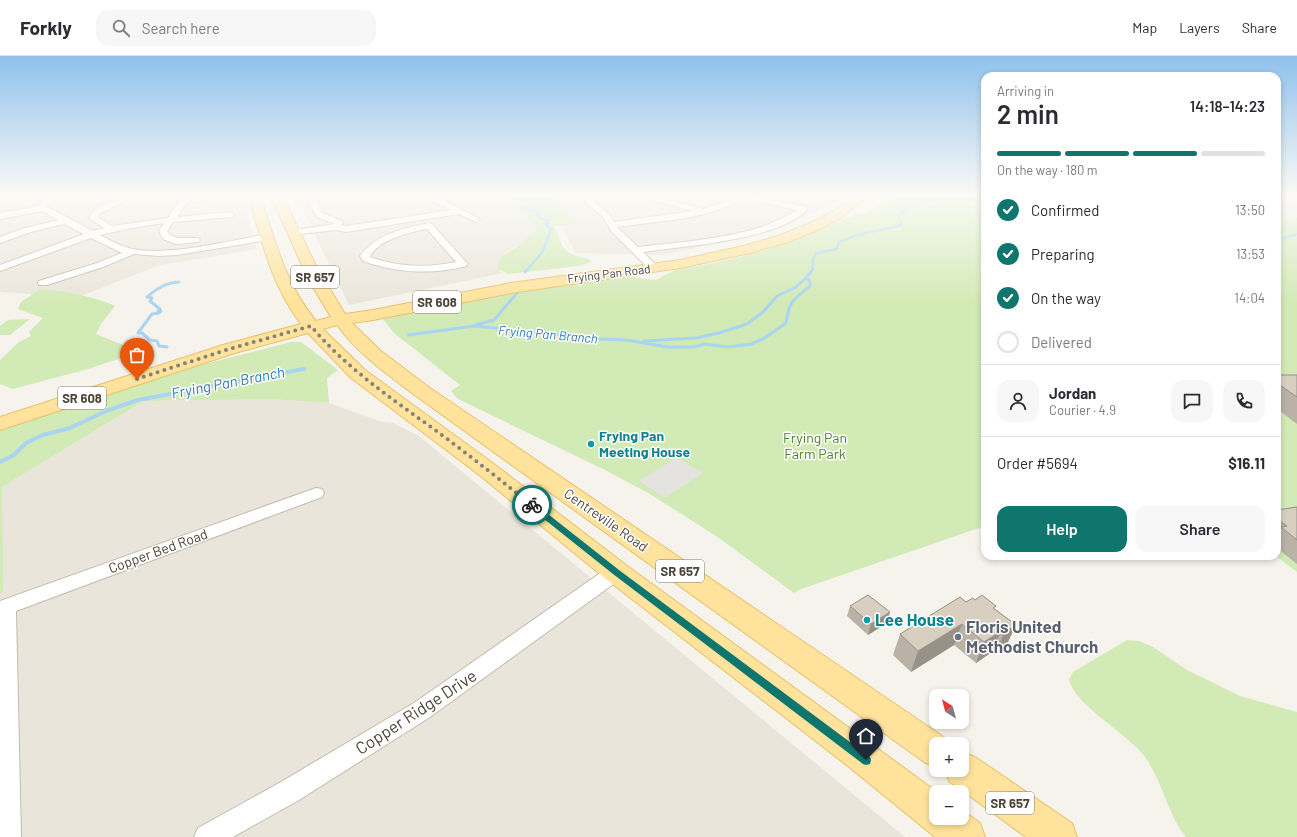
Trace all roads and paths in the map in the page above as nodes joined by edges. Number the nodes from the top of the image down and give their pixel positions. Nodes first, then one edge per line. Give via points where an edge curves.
1 (27, 230) edge
2 (83, 230) edge
3 (110, 230) edge
4 (163, 230) edge
5 (266, 230) edge
6 (308, 230) edge
7 (412, 230) edge
8 (437, 230) edge
9 (617, 230) edge
10 (756, 230) edge
11 (803, 230) edge
12 (294, 233) joint
13 (92, 235) junction
14 (232, 236) dead end
15 (268, 237) junction
16 (0, 240) edge
17 (636, 250) junction
18 (132, 252) junction
19 (652, 265) junction
20 (0, 268) edge
21 (43, 283) dead end
22 (341, 319) junction
23 (311, 326) junction
24 (0, 424) edge
25 (316, 493) dead end
26 (616, 572) junction
27 (3, 608) edge
28 (929, 746) edge
29 (969, 774) edge
30 (929, 809) edge
31 (950, 825) edge
32 (8, 837) edge
33 (207, 837) edge
34 (966, 837) edge
35 (1058, 837) edge

1 - 16 street
2 - 13 street
3 - 13 street
4 - 14 street via 166,237 176,241
5 - 15 main road, SR 657
6 - 12 street
7 - 8 street via 395,234 369,249 366,259 374,263 421,269 463,264
9 - 17 street
10 - 17 street
11 - 19 main road, Frying Pan Road / SR 608 via 783,239 713,258
12 - 22 main road, Centreville Road / SR 657 via 314,276
13 - 18 street
13 - 20 street via 72,240
15 - 18 street via 184,251
15 - 23 main road, SR 657 via 283,281
17 - 19 street
18 - 21 street
19 - 22 main road, Frying Pan Road / SR 608
22 - 23 main road, Frying Pan Road / SR 608
22 - 28 main road, Centreville Road / SR 657 via 354,336 397,373
23 - 24 main road, Frying Pan Road / SR 608 via 193,360
23 - 26 main road, SR 657 via 358,374 486,469
25 - 27 street, Copper Bed Road
26 - 30 main road, SR 657
26 - 33 street, Copper Ridge Drive via 422,710 290,791
27 - 32 street
29 - 35 main road, SR 657
31 - 34 main road

